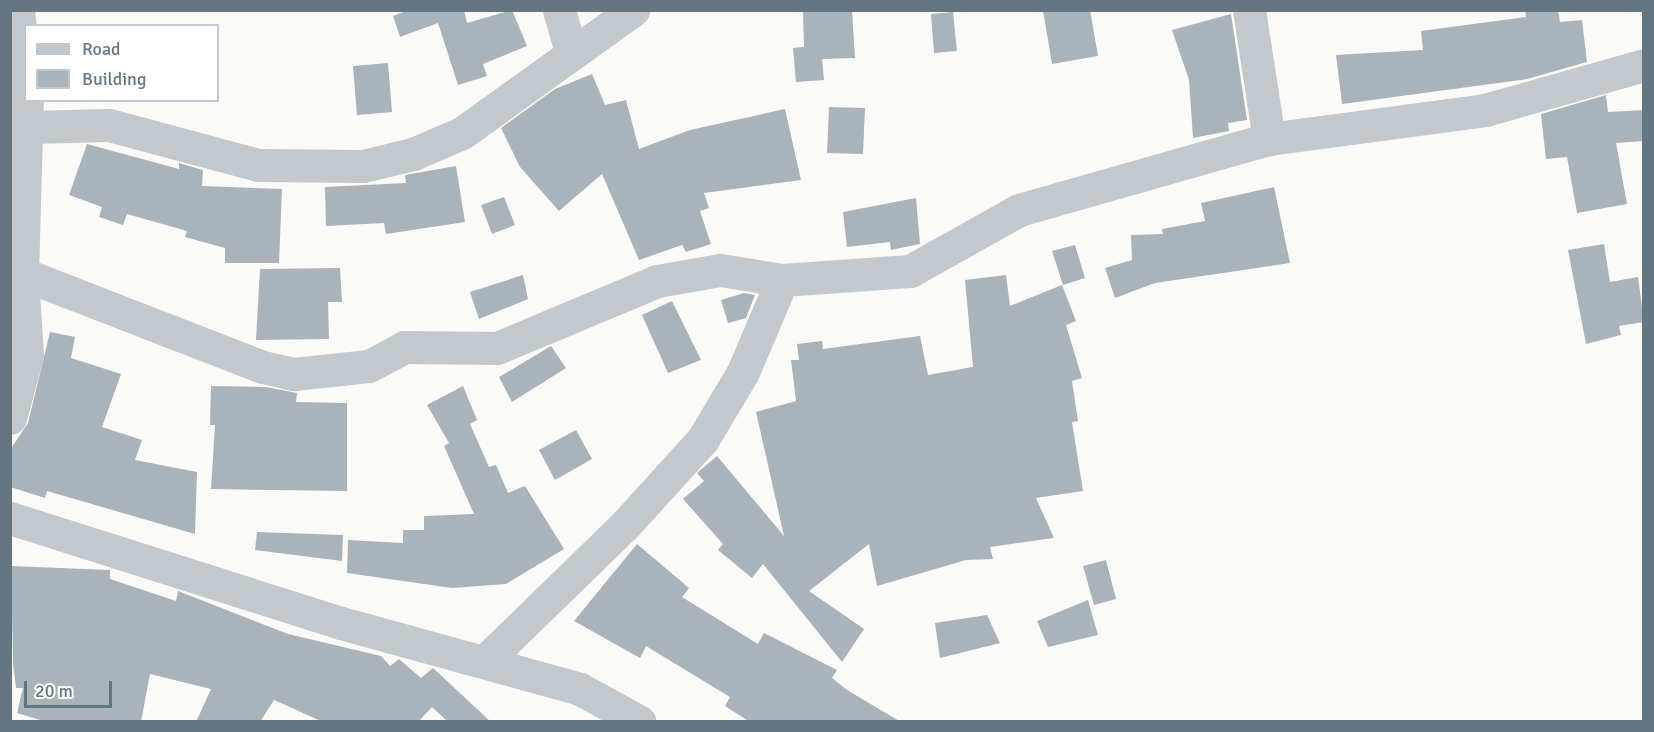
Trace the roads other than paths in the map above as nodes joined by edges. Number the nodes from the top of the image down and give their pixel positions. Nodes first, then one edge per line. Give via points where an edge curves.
1 (18, 10) edge
2 (559, 10) edge
3 (633, 10) edge
4 (1249, 10) edge
5 (571, 52) junction
6 (1644, 65) edge
7 (24, 67) edge
8 (28, 114) edge
9 (1269, 139) junction
10 (16, 272) edge
11 (782, 280) junction
12 (10, 418) edge
13 (11, 522) edge
14 (484, 662) junction
15 (640, 722) edge

1 - 7 street
2 - 5 street
3 - 5 street
4 - 9 street
5 - 8 street via 462,133 413,154 363,166 258,165 109,125
6 - 9 street via 1485,110
8 - 10 street
9 - 11 street via 1018,210 910,271
10 - 11 street via 263,368 294,374 369,366 404,347 497,348 657,281 720,270
10 - 12 street via 27,355
11 - 14 street via 743,372 703,439 626,524
13 - 14 street via 341,623
14 - 15 street via 580,689

